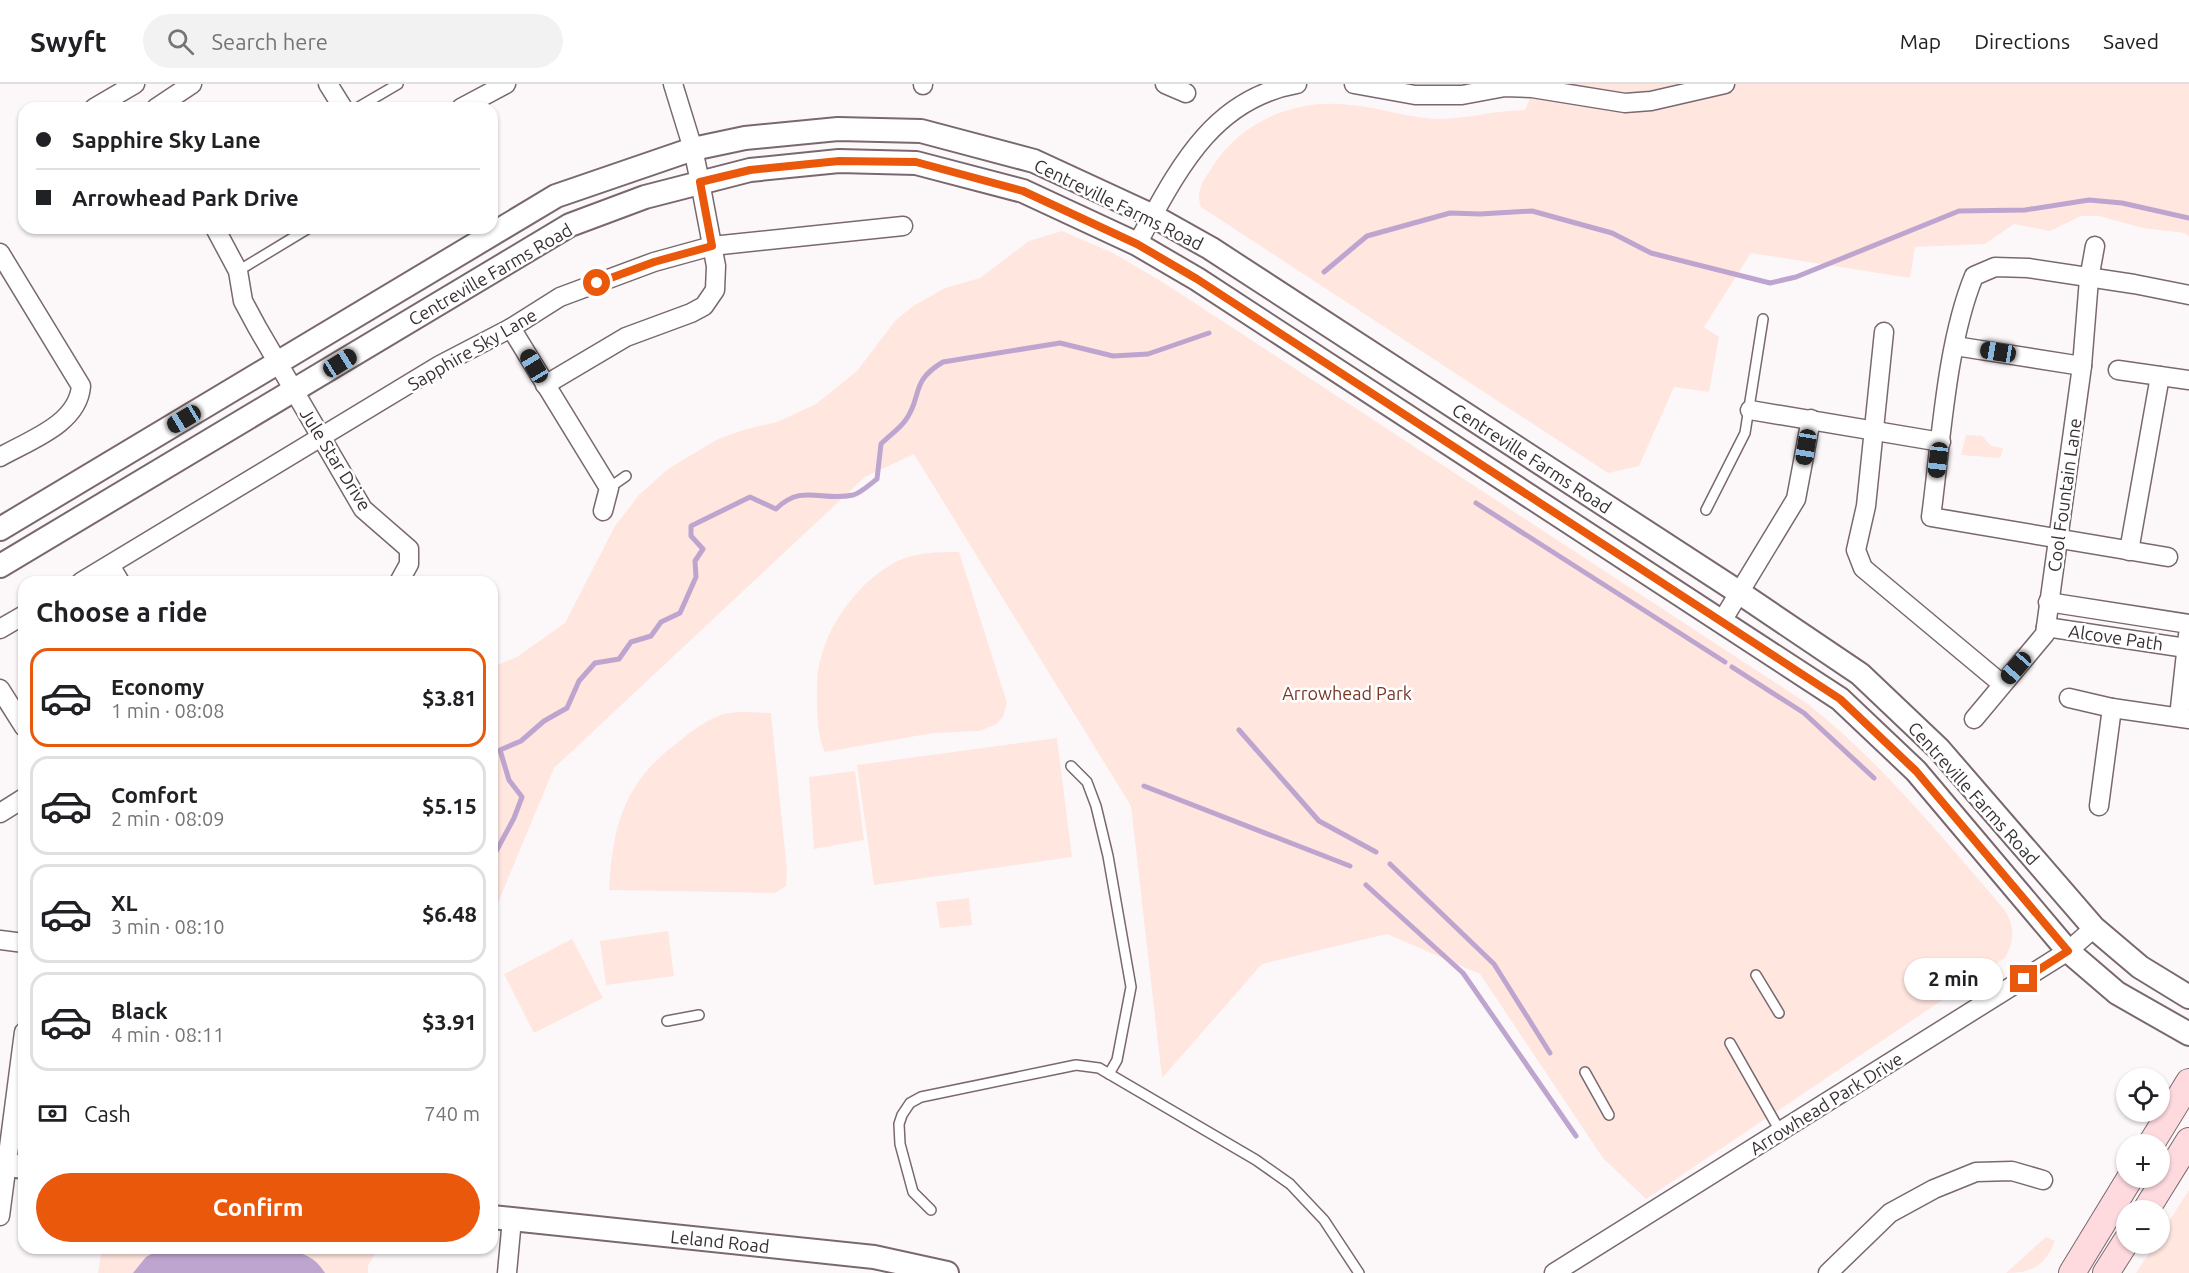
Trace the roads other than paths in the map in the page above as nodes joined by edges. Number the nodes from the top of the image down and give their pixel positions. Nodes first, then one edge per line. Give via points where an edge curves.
1 (137, 84) edge
2 (192, 84) edge
3 (328, 84) edge
4 (398, 84) edge
5 (506, 84) edge
6 (673, 84) edge
7 (1165, 84) edge
8 (1297, 84) edge
9 (1354, 84) edge
10 (1725, 84) edge
11 (1505, 85) edge
12 (1186, 93) dead end
13 (105, 102) edge
14 (148, 102) edge
15 (165, 102) edge
16 (339, 102) edge
17 (367, 102) edge
18 (472, 102) edge
19 (693, 149) junction
20 (700, 182) junction
21 (1153, 216) junction
22 (903, 226) dead end
23 (498, 231) edge
24 (218, 234) edge
25 (299, 234) edge
26 (492, 234) edge
27 (1137, 244) junction
28 (712, 246) junction
29 (2095, 246) dead end
30 (0, 253) edge
31 (238, 271) junction
32 (2089, 279) junction
33 (2189, 296) edge
34 (1763, 319) dead end
35 (511, 328) junction
36 (1884, 332) dead end
37 (1955, 346) junction
38 (278, 362) junction
39 (2082, 366) junction
40 (2118, 370) dead end
41 (2160, 376) junction
42 (2189, 380) edge
43 (545, 385) junction
44 (295, 391) junction
45 (1750, 410) junction
46 (1811, 419) junction
47 (1872, 429) junction
48 (321, 438) junction
49 (1941, 442) junction
50 (0, 457) edge
51 (626, 476) dead end
52 (609, 488) junction
53 (1706, 510) dead end
54 (603, 511) dead end
55 (0, 529) edge
56 (2057, 538) junction
57 (2129, 551) junction
58 (2168, 557) dead end
59 (110, 565) junction
60 (0, 566) edge
61 (91, 576) edge
62 (116, 576) edge
63 (402, 576) edge
64 (1740, 593) junction
65 (2048, 602) junction
66 (18, 618) edge
67 (1722, 621) junction
68 (2189, 623) edge
69 (2046, 627) junction
70 (0, 629) edge
71 (2186, 648) junction
72 (2002, 684) junction
73 (0, 689) edge
74 (2068, 698) dead end
75 (2112, 708) junction
76 (18, 718) edge
77 (2184, 718) edge
78 (1974, 719) dead end
79 (1071, 766) dead end
80 (18, 802) edge
81 (2099, 806) dead end
82 (0, 813) edge
83 (2094, 928) junction
84 (0, 940) edge
85 (18, 942) edge
86 (2068, 951) junction
87 (1756, 975) dead end
88 (2189, 997) edge
89 (1779, 1013) dead end
90 (699, 1015) dead end
91 (667, 1021) dead end
92 (2189, 1034) edge
93 (1730, 1043) dead end
94 (18, 1072) edge
95 (1585, 1072) dead end
96 (1109, 1074) junction
97 (2189, 1082) edge
98 (13, 1105) edge
99 (1609, 1115) dead end
100 (1780, 1131) junction
101 (2157, 1134) edge
102 (2189, 1141) edge
103 (10, 1166) edge
104 (2043, 1180) dead end
105 (2124, 1188) edge
106 (2152, 1200) edge
107 (931, 1210) dead end
108 (0, 1216) edge
109 (502, 1218) edge
110 (2118, 1254) edge
111 (507, 1273) edge
112 (947, 1273) edge
113 (1359, 1273) edge
114 (1554, 1273) edge
115 (1828, 1273) edge
116 (2072, 1273) edge
117 (2106, 1273) edge

1 - 13 street
1 - 14 street
2 - 15 street
3 - 16 street
4 - 17 lane
5 - 18 street
6 - 19 street
7 - 12 street
8 - 21 street via 1260,93 1221,118 1190,155
9 - 11 street via 1415,95 1462,95
10 - 11 street via 1625,103
19 - 20 street
19 - 21 street, Centreville Farms Road via 745,138 838,129 921,131 1034,161
19 - 23 street, Centreville Farms Road via 556,196
20 - 27 street, Centreville Farms Road via 750,170 839,161 916,162 1023,191
20 - 28 street
20 - 44 street, Centreville Farms Road via 645,197 570,225
21 - 27 street
21 - 64 street, Centreville Farms Road via 1210,248
22 - 28 street, Sapphire Sky Lane
24 - 31 street, Jule Star Drive
25 - 31 lane
26 - 38 street, Centreville Farms Road
27 - 67 street, Centreville Farms Road via 1197,279
28 - 35 street, Sapphire Sky Lane via 654,262 560,297
28 - 43 street via 717,278 715,290 704,306 626,337
29 - 32 street, Cool Fountain Lane
30 - 50 street via 81,386 80,400 69,416
31 - 38 street, Jule Star Drive via 243,301
32 - 33 street
32 - 37 street via 2028,268 1995,267 1974,276
32 - 39 street, Cool Fountain Lane
34 - 45 lane
35 - 43 street
35 - 48 street, Sapphire Sky Lane via 440,365
36 - 47 street
37 - 39 street
37 - 49 street
38 - 44 street, Jule Star Drive
38 - 55 street, Centreville Farms Road
39 - 56 street, Cool Fountain Lane
40 - 41 street
41 - 42 street
41 - 57 street
43 - 52 street
44 - 48 street, Jule Star Drive
44 - 60 street, Centreville Farms Road
45 - 46 street
45 - 53 lane via 1745,433
46 - 47 street
46 - 64 street via 1796,499
47 - 49 street
47 - 72 street via 1866,506 1856,550 1863,568
48 - 59 street, Sapphire Sky Lane
48 - 63 street, Jule Star Drive via 363,509 409,549 409,564
49 - 56 street via 1931,517
51 - 52 lane
52 - 54 street
56 - 57 street
56 - 65 street, Cool Fountain Lane
57 - 58 street
59 - 61 street, Sapphire Sky Lane
59 - 62 street
64 - 67 street
64 - 83 street, Centreville Farms Road via 1860,674 1939,750
65 - 68 street, Alcove Path
65 - 69 street, Cool Fountain Lane
66 - 70 street
67 - 86 street, Centreville Farms Road via 1840,699 1916,771
68 - 71 street
69 - 71 street, Alcove Path
69 - 72 street, Cool Fountain Lane via 2045,634
71 - 77 street
72 - 78 street, Cool Fountain Lane
73 - 76 street
74 - 75 street
75 - 77 street
75 - 81 street
79 - 96 lane via 1087,782 1096,806 1131,987 1117,1060
80 - 82 street
83 - 86 street, Arrowhead Park Drive
83 - 88 street, Centreville Farms Road via 2140,967
84 - 85 street
86 - 92 street, Centreville Farms Road via 2117,993
86 - 100 street, Arrowhead Park Drive
87 - 89 lane
90 - 91 lane
93 - 100 lane
94 - 98 street
95 - 99 lane
96 - 107 lane via 1089,1065 1076,1065 921,1097 910,1103 899,1124 900,1144 913,1192
96 - 113 lane via 1290,1184 1324,1220
97 - 101 main road
98 - 103 street
100 - 114 street, Arrowhead Park Drive
102 - 106 main road
103 - 108 street
104 - 115 street via 2012,1171 1976,1172 1934,1189 1890,1213
105 - 116 main road
109 - 111 street
109 - 112 street, Leland Road via 874,1257
110 - 117 main road

